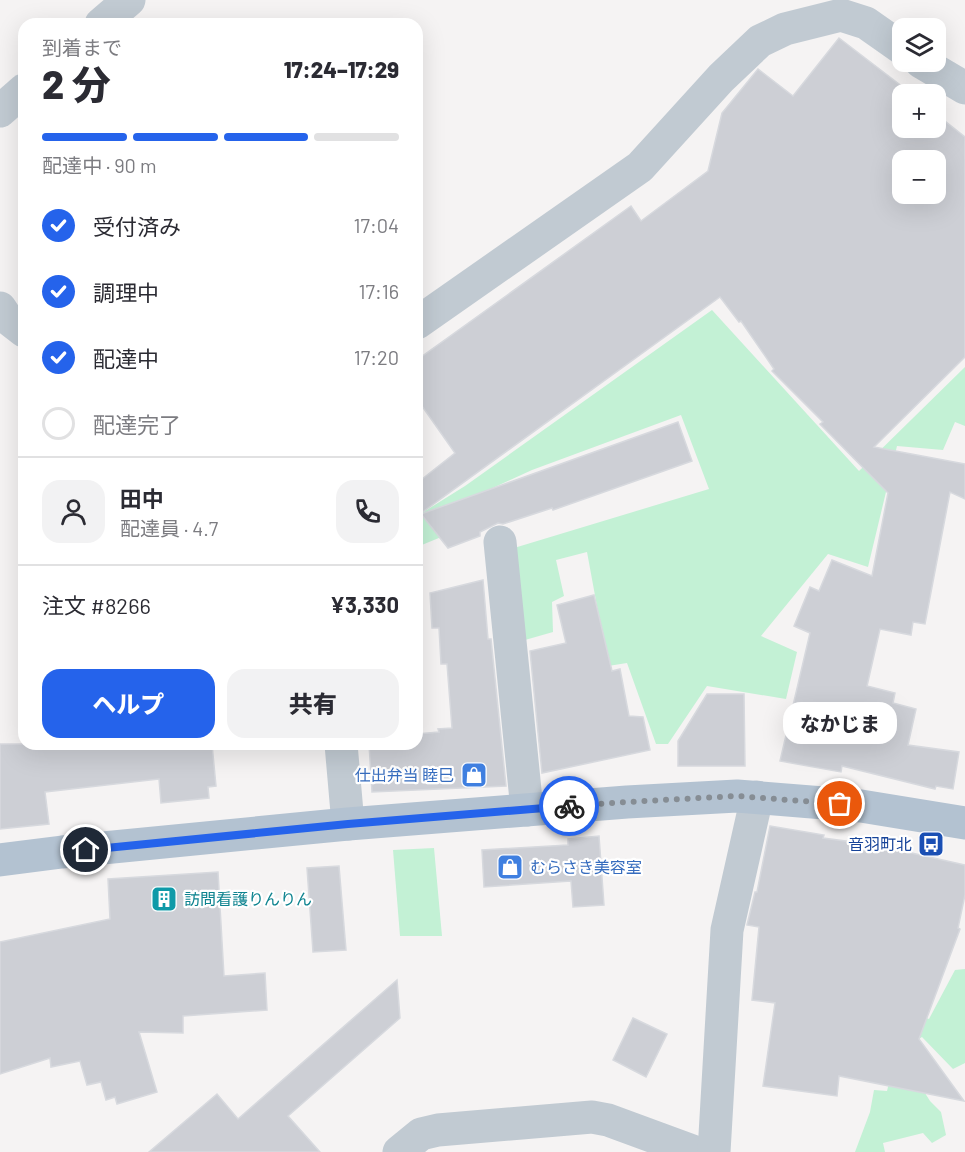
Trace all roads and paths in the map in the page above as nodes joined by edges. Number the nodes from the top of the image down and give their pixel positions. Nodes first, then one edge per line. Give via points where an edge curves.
1 (129, 0) edge
2 (108, 18) edge
3 (892, 41) edge
4 (938, 72) edge
5 (965, 88) edge
6 (18, 95) edge
7 (0, 111) edge
8 (0, 308) edge
9 (423, 319) edge
10 (18, 327) edge
11 (500, 542) dead end
12 (342, 750) edge
13 (757, 797) junction
14 (527, 810) junction
15 (965, 823) edge
16 (348, 824) junction
17 (0, 860) edge
18 (399, 1152) edge
19 (695, 1152) edge
20 (714, 1152) edge

1 - 2 street
3 - 9 street via 866,23 841,15 785,29 760,41 640,167
4 - 5 street
6 - 7 street
8 - 10 street
11 - 14 street
12 - 16 street
13 - 14 main road
13 - 15 main road via 861,806
13 - 20 street via 727,930
14 - 16 main road
16 - 17 main road
18 - 19 street via 421,1134 438,1130 592,1117

